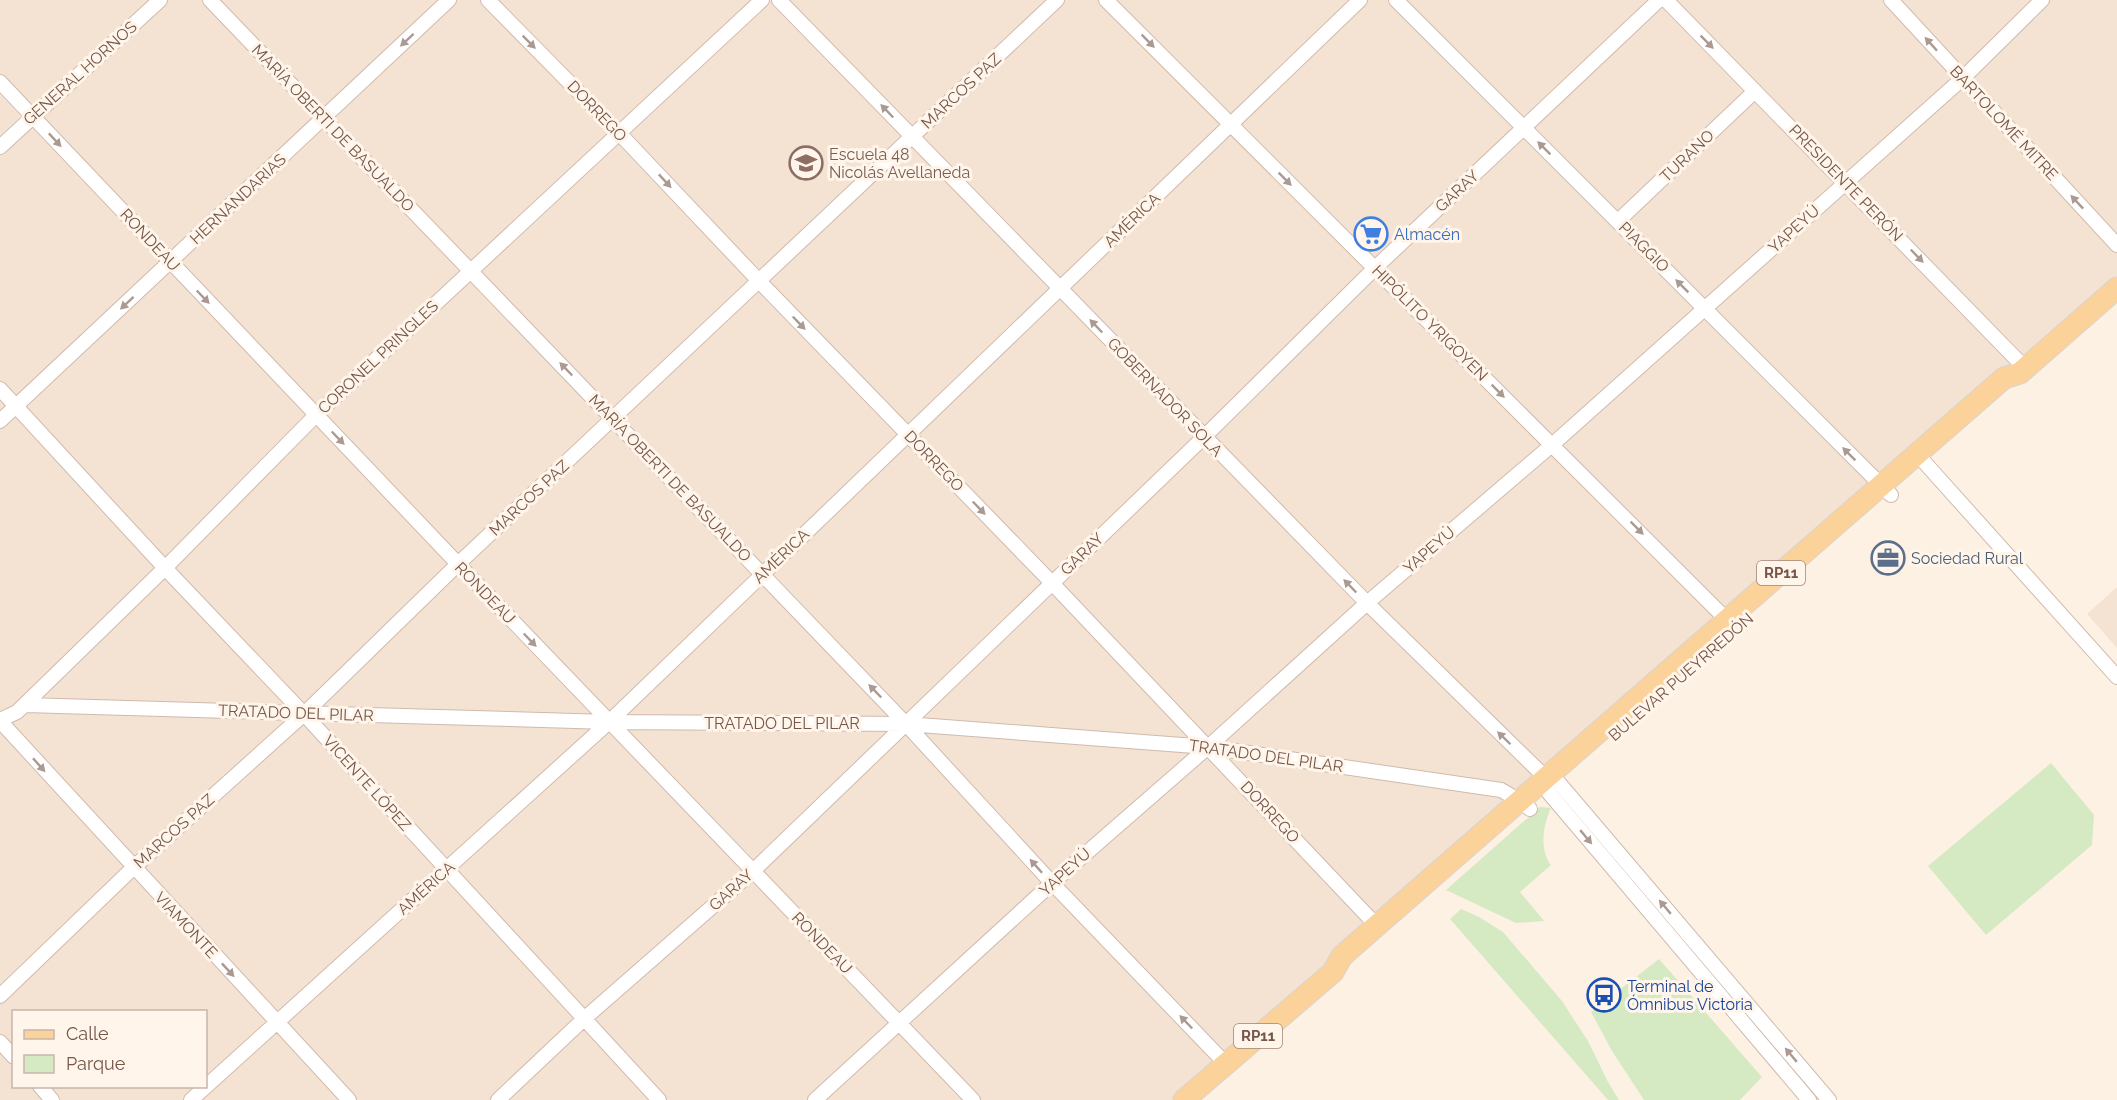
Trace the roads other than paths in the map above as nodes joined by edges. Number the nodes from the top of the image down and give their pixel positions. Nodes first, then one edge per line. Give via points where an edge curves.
1 (160, 0) edge
2 (210, 0) edge
3 (449, 0) edge
4 (488, 0) edge
5 (762, 0) edge
6 (779, 0) edge
7 (1057, 0) edge
8 (1106, 0) edge
9 (1360, 0) edge
10 (1396, 0) edge
11 (1659, 0) edge
12 (1666, 0) edge
13 (1891, 0) edge
14 (2042, 0) edge
15 (1963, 78) junction
16 (0, 82) edge
17 (1755, 91) junction
18 (32, 117) junction
19 (324, 118) junction
20 (1231, 124) junction
21 (1524, 128) junction
22 (620, 134) junction
23 (912, 137) junction
24 (0, 147) edge
25 (1845, 183) junction
26 (1618, 221) junction
27 (2117, 245) edge
28 (171, 262) junction
29 (1375, 268) junction
30 (470, 271) junction
31 (759, 281) junction
32 (2117, 288) edge
33 (1060, 289) junction
34 (1705, 308) junction
35 (2023, 370) junction
36 (0, 389) edge
37 (16, 406) junction
38 (316, 415) junction
39 (614, 419) junction
40 (0, 421) edge
41 (908, 435) junction
42 (1204, 437) junction
43 (1552, 444) junction
44 (1922, 459) junction
45 (1886, 490) junction
46 (458, 564) junction
47 (165, 568) junction
48 (763, 574) junction
49 (1052, 583) junction
50 (1367, 603) junction
51 (1727, 620) junction
52 (2112, 662) edge
53 (2117, 677) edge
54 (25, 705) junction
55 (304, 714) junction
56 (0, 720) edge
57 (609, 722) junction
58 (906, 724) junction
59 (1208, 747) junction
60 (1551, 785) junction
61 (1525, 805) junction
62 (133, 868) junction
63 (446, 870) junction
64 (753, 871) junction
65 (1052, 883) junction
66 (1377, 926) junction
67 (1333, 972) junction
68 (0, 996) edge
69 (585, 1018) junction
70 (278, 1023) junction
71 (899, 1024) junction
72 (0, 1042) edge
73 (12, 1055) edge
74 (1226, 1064) junction
75 (207, 1086) edge
76 (42, 1088) edge
77 (205, 1088) edge
78 (52, 1100) edge
79 (191, 1100) edge
80 (349, 1100) edge
81 (498, 1100) edge
82 (659, 1100) edge
83 (815, 1100) edge
84 (973, 1100) edge
85 (1184, 1100) edge
86 (1809, 1100) edge
87 (1829, 1100) edge

1 - 18 street, GENERAL HORNOS
2 - 19 street, MARÍA OBERTI DE BASUALDO
3 -> 19 street, HERNANDARIAS
4 -> 22 street, DORREGO
5 - 22 street, CORONEL PRINGLES
23 -> 6 street, GOBERNADOR SOLA
7 - 23 street, MARCOS PAZ
8 -> 20 street, HIPÓLITO YRIGOYEN
9 - 20 street, AMÉRICA
10 - 21 street, PIAGGIO
11 - 21 street, GARAY
12 -> 17 street, PRESIDENTE PERÓN
15 -> 13 street, BARTOLOMÉ MITRE
14 - 15 street, YAPEYÚ
15 - 25 street, YAPEYÚ
27 -> 15 street, BARTOLOMÉ MITRE
16 - 18 street, RONDEAU
17 - 25 street, PRESIDENTE PERÓN
17 - 26 street, TURANO
18 - 24 street, GENERAL HORNOS
18 -> 28 street, RONDEAU
19 - 28 street, HERNANDARIAS
19 - 30 street, MARÍA OBERTI DE BASUALDO
20 -> 29 street, HIPÓLITO YRIGOYEN
20 - 33 street, AMÉRICA
26 -> 21 street, PIAGGIO
21 - 29 street, GARAY
22 - 30 street, CORONEL PRINGLES
22 -> 31 street, DORREGO
23 - 31 street, MARCOS PAZ
23 - 33 street, GOBERNADOR SOLA
25 - 34 street, YAPEYÚ
25 -> 35 street, PRESIDENTE PERÓN
34 -> 26 street, PIAGGIO
28 -> 37 street, HERNANDARIAS
28 -> 38 street, RONDEAU
29 - 42 street, GARAY
29 -> 43 street, HIPÓLITO YRIGOYEN
30 - 38 street, CORONEL PRINGLES
39 -> 30 street, MARÍA OBERTI DE BASUALDO
31 - 39 street, MARCOS PAZ
31 -> 41 street, DORREGO
32 - 35 main road, BULEVAR PUEYRREDÓN / RP11
33 - 41 street, AMÉRICA
42 -> 33 street, GOBERNADOR SOLA
34 - 43 street, YAPEYÚ
45 -> 34 street, PIAGGIO
35 - 44 main road, BULEVAR PUEYRREDÓN / RP11 via 2004,378
36 - 37 street, VICENTE LÓPEZ
37 - 40 street, HERNANDARIAS
37 - 47 street, VICENTE LÓPEZ
38 -> 46 street, RONDEAU
38 - 47 street, CORONEL PRINGLES
39 - 46 street, MARCOS PAZ
39 - 48 street, MARÍA OBERTI DE BASUALDO
41 - 48 street, AMÉRICA
41 -> 49 street, DORREGO
42 - 49 street, GARAY
50 -> 42 street, GOBERNADOR SOLA
43 - 50 street, YAPEYÚ
43 -> 51 street, HIPÓLITO YRIGOYEN
44 - 45 main road, BULEVAR PUEYRREDÓN / RP11
44 - 52 street
45 - 51 main road, BULEVAR PUEYRREDÓN / RP11
45 - 60 main road, BULEVAR PUEYRREDÓN / RP11
46 - 55 street, MARCOS PAZ
46 -> 57 street, RONDEAU
47 - 54 street, CORONEL PRINGLES
47 - 55 street, VICENTE LÓPEZ
48 - 57 street, AMÉRICA
58 -> 48 street, MARÍA OBERTI DE BASUALDO
49 - 58 street, GARAY
49 - 59 street, DORREGO
50 - 59 street, YAPEYÚ
60 -> 50 street, GOBERNADOR SOLA
51 - 60 main road, BULEVAR PUEYRREDÓN / RP11
52 - 53 street
54 - 55 street, TRATADO DEL PILAR
54 - 56 street, CORONEL PRINGLES
55 - 57 street, TRATADO DEL PILAR
55 - 62 street, MARCOS PAZ
55 - 63 street, VICENTE LÓPEZ
56 -> 62 street, VIAMONTE
57 - 58 street, TRATADO DEL PILAR
57 - 63 street, AMÉRICA
57 - 64 street, RONDEAU
58 - 59 street, TRATADO DEL PILAR
58 - 64 street, GARAY
65 -> 58 street, MARÍA OBERTI DE BASUALDO
59 - 61 street, TRATADO DEL PILAR via 1501,790
59 - 65 street, YAPEYÚ
59 - 66 street, DORREGO
60 - 61 main road, BULEVAR PUEYRREDÓN / RP11
60 -> 86 street
87 -> 60 street
61 - 66 main road, BULEVAR PUEYRREDÓN / RP11
61 - 67 main road, BULEVAR PUEYRREDÓN / RP11 via 1350,965
62 - 68 street, MARCOS PAZ
62 -> 70 street, VIAMONTE
63 - 69 street, VICENTE LÓPEZ
63 - 70 street, AMÉRICA
64 - 69 street, GARAY
64 - 71 street, RONDEAU
65 - 71 street, YAPEYÚ
74 -> 65 street, MARÍA OBERTI DE BASUALDO
66 - 67 main road, BULEVAR PUEYRREDÓN / RP11 via 1342,956
67 - 74 main road, BULEVAR PUEYRREDÓN / RP11
69 - 81 street, GARAY
69 - 82 street, VICENTE LÓPEZ
70 - 75 street, AMÉRICA
70 - 80 street, VIAMONTE
71 - 83 street, YAPEYÚ
71 - 84 street, RONDEAU
72 - 73 street
74 - 85 main road, BULEVAR PUEYRREDÓN / RP11
76 - 78 street
77 - 79 street, AMÉRICA

